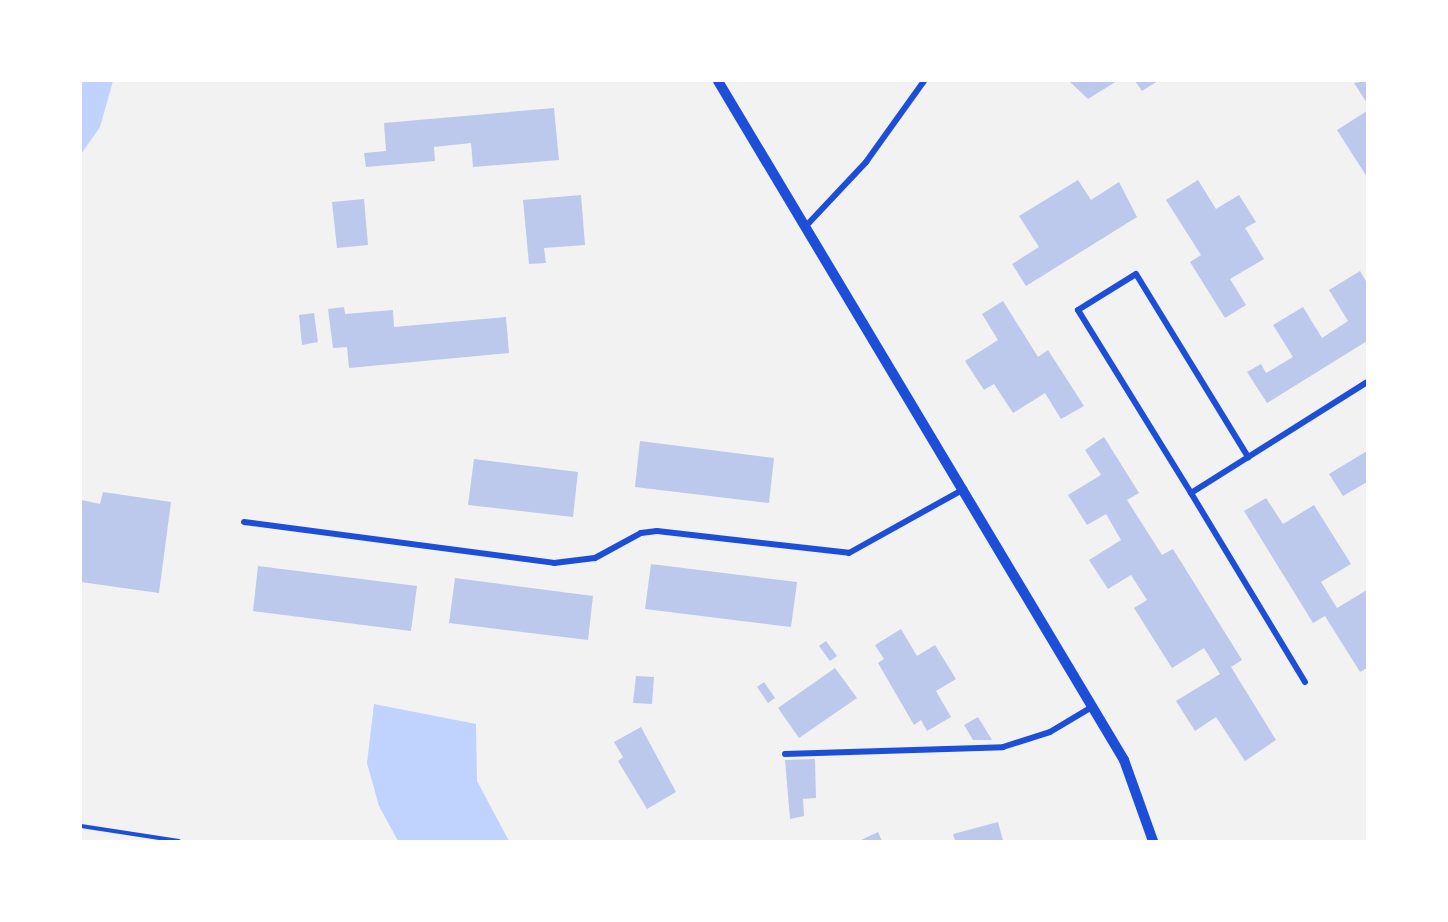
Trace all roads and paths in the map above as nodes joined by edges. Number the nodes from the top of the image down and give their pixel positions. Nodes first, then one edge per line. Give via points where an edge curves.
1 (718, 81) edge
2 (924, 81) edge
3 (806, 226) junction
4 (1367, 382) edge
5 (1248, 457) junction
6 (964, 489) junction
7 (1191, 493) junction
8 (244, 522) dead end
9 (1305, 682) dead end
10 (1093, 706) junction
11 (785, 754) dead end
12 (81, 826) edge
13 (174, 840) edge
14 (1153, 841) edge

1 - 3 street
2 - 3 street via 866,162
3 - 6 street
4 - 5 street
5 - 7 street
5 - 7 street via 1136,274 1078,310
6 - 8 street via 849,554 657,531 640,533 595,558 554,563
6 - 10 street
7 - 9 street
10 - 11 street via 1050,732 1003,747
10 - 14 street via 1124,760
12 - 13 path

